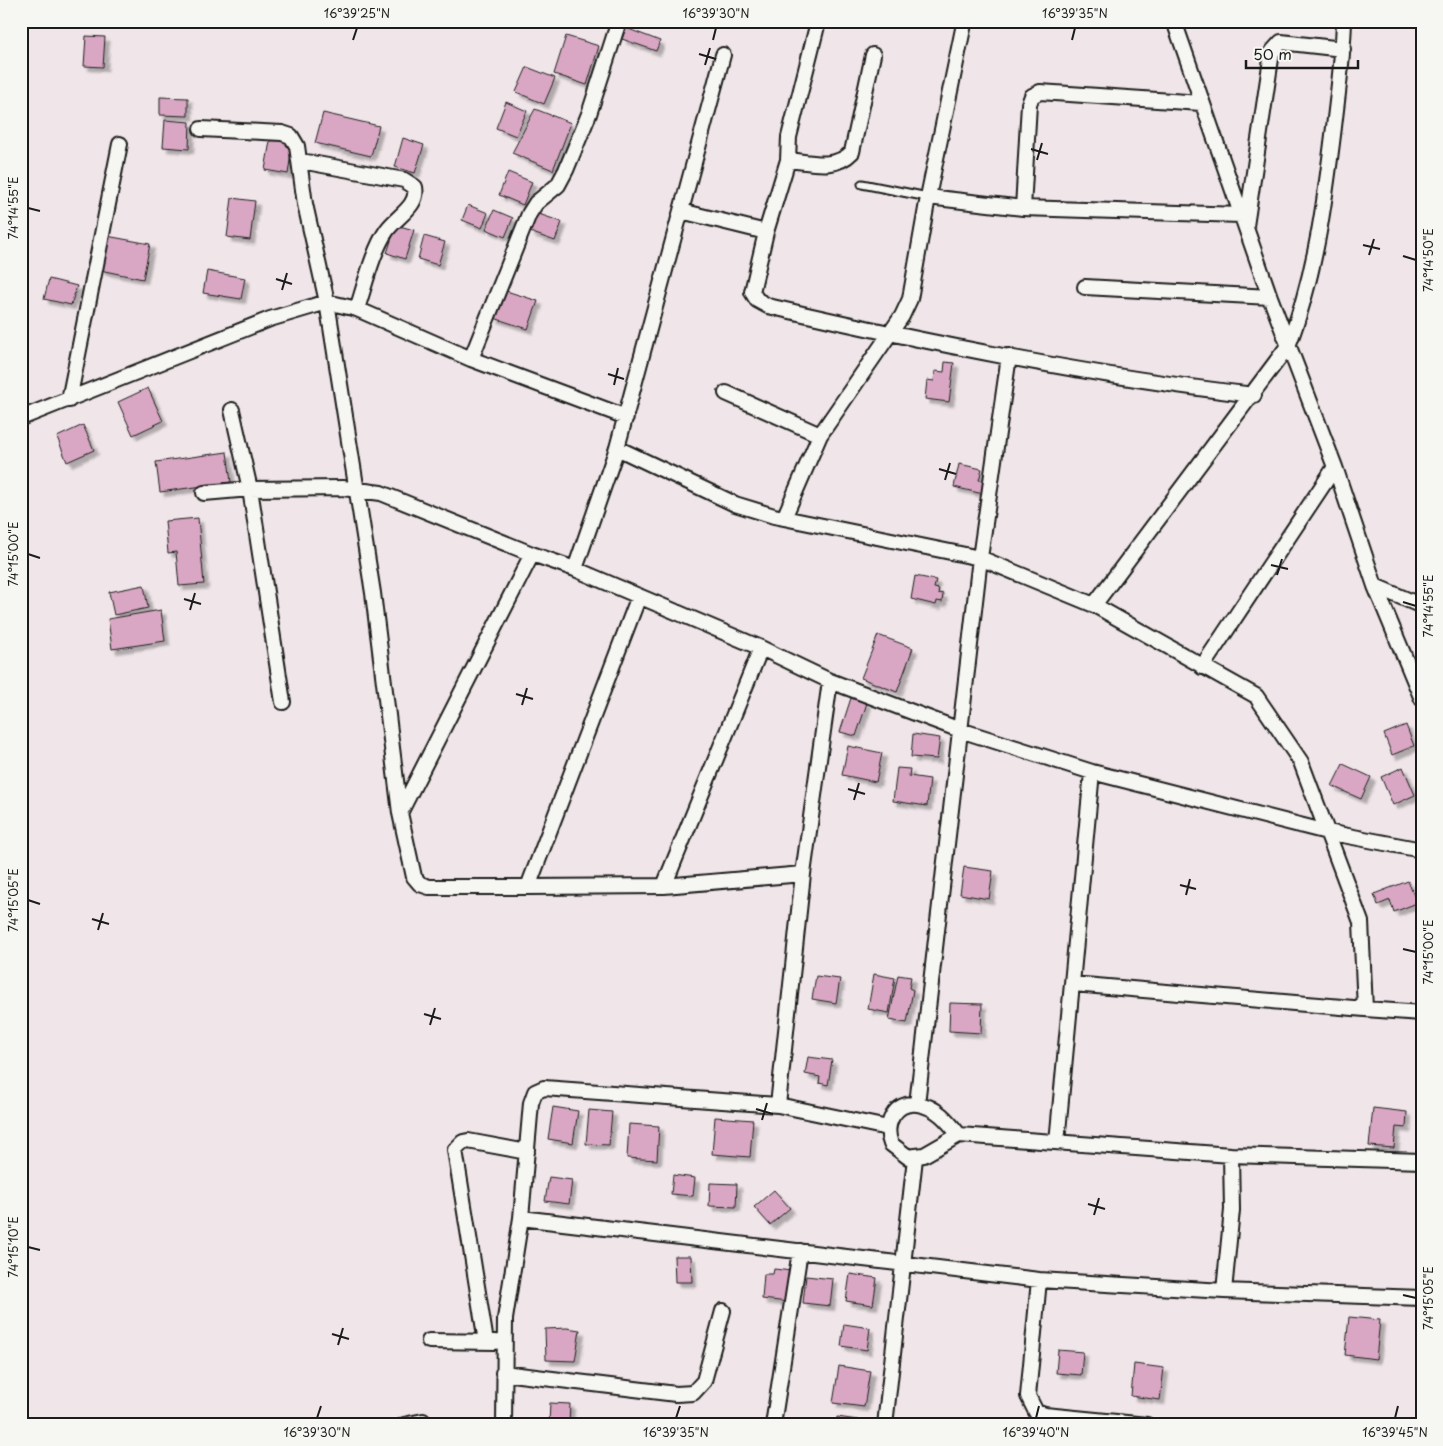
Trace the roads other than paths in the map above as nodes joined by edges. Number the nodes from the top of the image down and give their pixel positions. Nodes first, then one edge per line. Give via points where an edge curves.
1 (618, 21) edge
2 (1174, 21) edge
3 (1344, 21) edge
4 (964, 24) dead end
5 (817, 26) dead end
6 (1343, 49) junction
7 (723, 55) dead end
8 (873, 55) dead end
9 (1202, 103) junction
10 (201, 129) dead end
11 (120, 144) dead end
12 (300, 160) junction
13 (788, 160) junction
14 (862, 184) dead end
15 (928, 197) junction
16 (1023, 208) junction
17 (681, 211) junction
18 (1241, 215) junction
19 (1246, 230) junction
20 (766, 232) junction
21 (1085, 288) dead end
22 (1270, 296) junction
23 (327, 302) junction
24 (356, 309) junction
25 (888, 333) junction
26 (1288, 346) junction
27 (1009, 356) junction
28 (471, 359) junction
29 (726, 393) dead end
30 (1254, 395) junction
31 (69, 400) junction
32 (232, 410) dead end
33 (626, 417) junction
34 (21, 418) edge
35 (820, 435) junction
36 (617, 448) junction
37 (1335, 467) junction
38 (250, 488) junction
39 (358, 488) junction
40 (204, 493) dead end
41 (784, 518) junction
42 (532, 554) junction
43 (980, 558) junction
44 (575, 569) junction
45 (1375, 586) junction
46 (639, 596) junction
47 (1094, 605) junction
48 (1422, 606) edge
49 (761, 648) junction
50 (1202, 667) junction
51 (830, 681) junction
52 (1422, 699) edge
53 (283, 702) dead end
54 (960, 730) junction
55 (1092, 772) junction
56 (400, 813) junction
57 (1327, 832) junction
58 (1422, 850) edge
59 (803, 874) junction
60 (664, 886) junction
61 (528, 887) junction
62 (1073, 984) junction
63 (1365, 1009) junction
64 (1422, 1013) edge
65 (917, 1104) junction
66 (778, 1105) junction
67 (888, 1128) junction
68 (959, 1135) junction
69 (1057, 1142) junction
70 (527, 1152) junction
71 (1231, 1155) junction
72 (915, 1158) junction
73 (1422, 1161) edge
74 (521, 1218) junction
75 (800, 1251) junction
76 (904, 1263) junction
77 (1039, 1280) junction
78 (1224, 1291) junction
79 (1422, 1298) edge
80 (723, 1311) dead end
81 (429, 1341) dead end
82 (486, 1342) junction
83 (503, 1342) junction
84 (503, 1373) junction
85 (1034, 1418) edge
86 (404, 1425) edge
87 (431, 1425) edge
88 (504, 1425) edge
89 (773, 1425) edge
90 (885, 1425) edge
91 (1147, 1425) edge

1 - 28 street via 566,170 558,185 536,203 529,214
2 - 9 street
3 - 6 street
4 - 15 street
5 - 13 street via 790,137
6 - 19 street via 1281,42 1275,46
6 - 26 street via 1326,200 1296,326
7 - 17 street
8 - 13 street via 852,152 836,164
9 - 16 street via 1040,92 1032,96
9 - 18 street
10 - 12 street via 282,133 290,136 298,146
11 - 31 street
12 - 23 street via 305,204
12 - 24 street via 404,180 415,186 411,204 381,239
13 - 20 street
14 - 15 lane
15 - 16 street
15 - 25 street via 910,299 902,316
16 - 18 street
17 - 20 street
17 - 33 street
18 - 19 street
19 - 22 street
20 - 25 street via 752,292 757,300 768,306
21 - 22 street
22 - 26 street
23 - 24 street
23 - 31 street via 270,319
23 - 39 street via 340,397
24 - 28 street
25 - 27 street
25 - 35 street
26 - 30 street
26 - 37 street
27 - 30 street via 1160,384
27 - 43 street
28 - 33 street
29 - 35 street
30 - 47 street
31 - 34 street
32 - 38 street
33 - 36 street
35 - 41 street
36 - 41 street via 735,504
36 - 44 street
37 - 45 street
37 - 50 street
38 - 39 street
38 - 40 street
38 - 53 street
39 - 42 street via 400,499
39 - 56 street
41 - 43 street
42 - 44 street
42 - 56 street
43 - 47 street
43 - 54 street
44 - 46 street
45 - 48 street
45 - 52 street
46 - 49 street
46 - 61 street
47 - 50 street
49 - 51 street
49 - 60 street
50 - 57 street via 1256,696 1301,762
51 - 54 street
51 - 59 street
54 - 55 street
54 - 65 street
55 - 57 street
55 - 62 street
56 - 61 street via 414,877 420,884
57 - 58 street
57 - 63 street via 1361,922
59 - 60 street
59 - 66 street
60 - 61 street
62 - 63 street
62 - 69 street
63 - 64 street
65 - 67 street via 899,1108 890,1119
65 - 68 street via 935,1111
66 - 67 street
66 - 70 street via 544,1088 535,1092 531,1103
67 - 72 street via 888,1137 896,1150
68 - 69 street
68 - 72 street
69 - 71 street
70 - 74 street
70 - 82 street via 468,1141 462,1142 455,1150
71 - 73 street
71 - 78 street via 1232,1210
72 - 76 street
74 - 75 street
74 - 83 street
75 - 76 street
75 - 89 street
76 - 77 street
76 - 90 street
77 - 78 street
77 - 85 street via 1028,1396
78 - 79 street
80 - 84 street via 704,1381 693,1393 676,1394
81 - 82 street
82 - 83 street
83 - 84 street
84 - 88 street
85 - 91 street via 1045,1415
86 - 87 street via 423,1421

